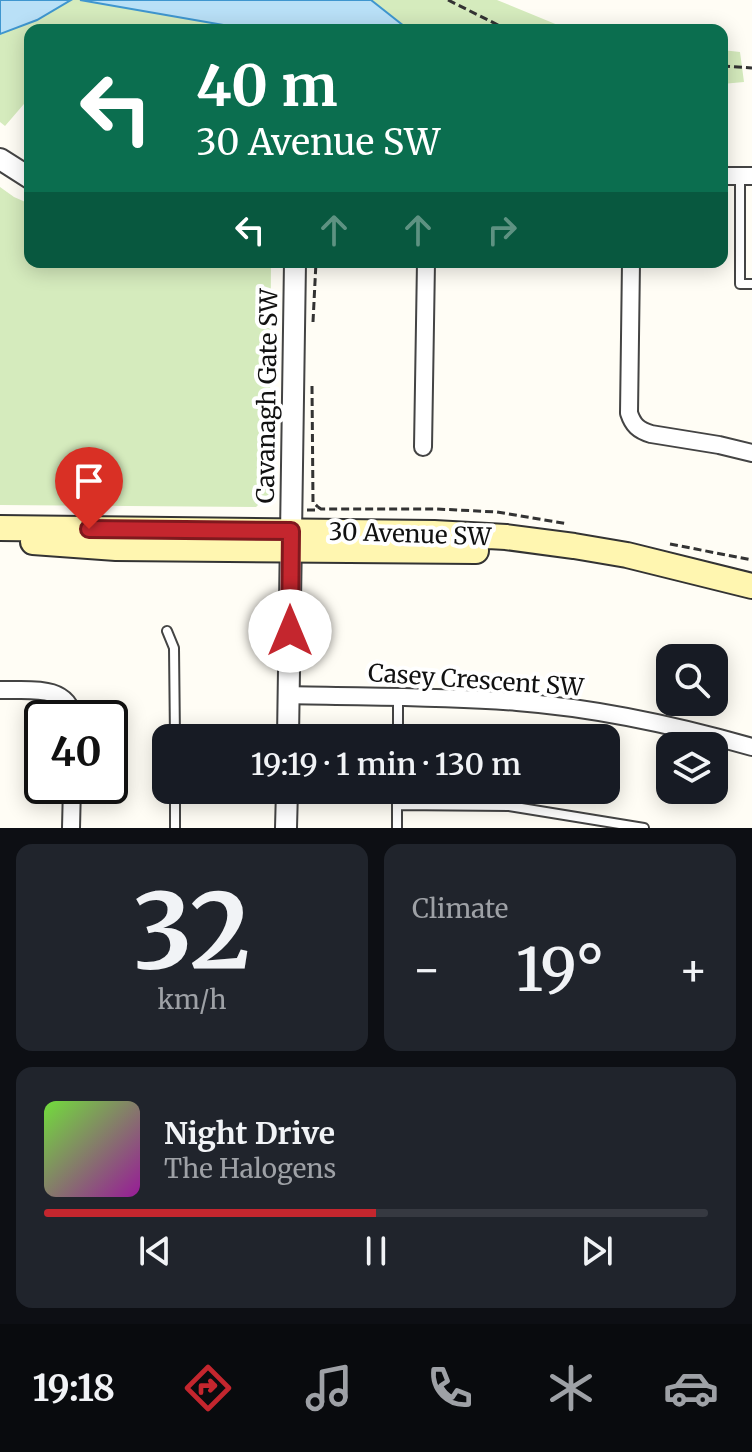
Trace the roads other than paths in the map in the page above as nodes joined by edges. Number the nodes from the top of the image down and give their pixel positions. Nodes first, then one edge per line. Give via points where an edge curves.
1 (0, 159) edge
2 (24, 174) edge
3 (746, 176) edge
4 (295, 268) edge
5 (426, 268) edge
6 (631, 268) edge
7 (752, 284) edge
8 (423, 447) dead end
9 (752, 453) edge
10 (0, 528) edge
11 (0, 540) edge
12 (291, 540) junction
13 (752, 586) edge
14 (167, 631) dead end
15 (0, 690) edge
16 (289, 695) junction
17 (398, 697) junction
18 (66, 700) edge
19 (175, 724) edge
20 (288, 724) edge
21 (398, 724) edge
22 (752, 747) edge
23 (72, 804) edge
24 (175, 804) edge
25 (287, 804) edge
26 (397, 805) joint
27 (71, 828) edge
28 (175, 828) edge
29 (286, 828) edge
30 (397, 828) edge
31 (644, 828) edge

1 - 2 street
3 - 7 lane via 740,284
4 - 12 street, Cavanagh Gate SW
5 - 8 street
6 - 9 street via 632,422 651,434
10 - 12 main road, 30 Avenue SW
11 - 12 main road, 30 Avenue SW via 116,548
12 - 13 main road, 30 Avenue SW via 434,533 506,537 627,555
12 - 16 street, Cavanagh Gate SW
14 - 19 lane via 174,648
15 - 18 street via 48,691
16 - 17 street, Casey Crescent SW
16 - 20 street, Cavanagh Gate SW
17 - 21 lane
17 - 22 street, Casey Crescent SW via 541,704 635,718
23 - 27 street
24 - 28 lane
25 - 29 street
26 - 30 lane
26 - 31 lane via 509,806

